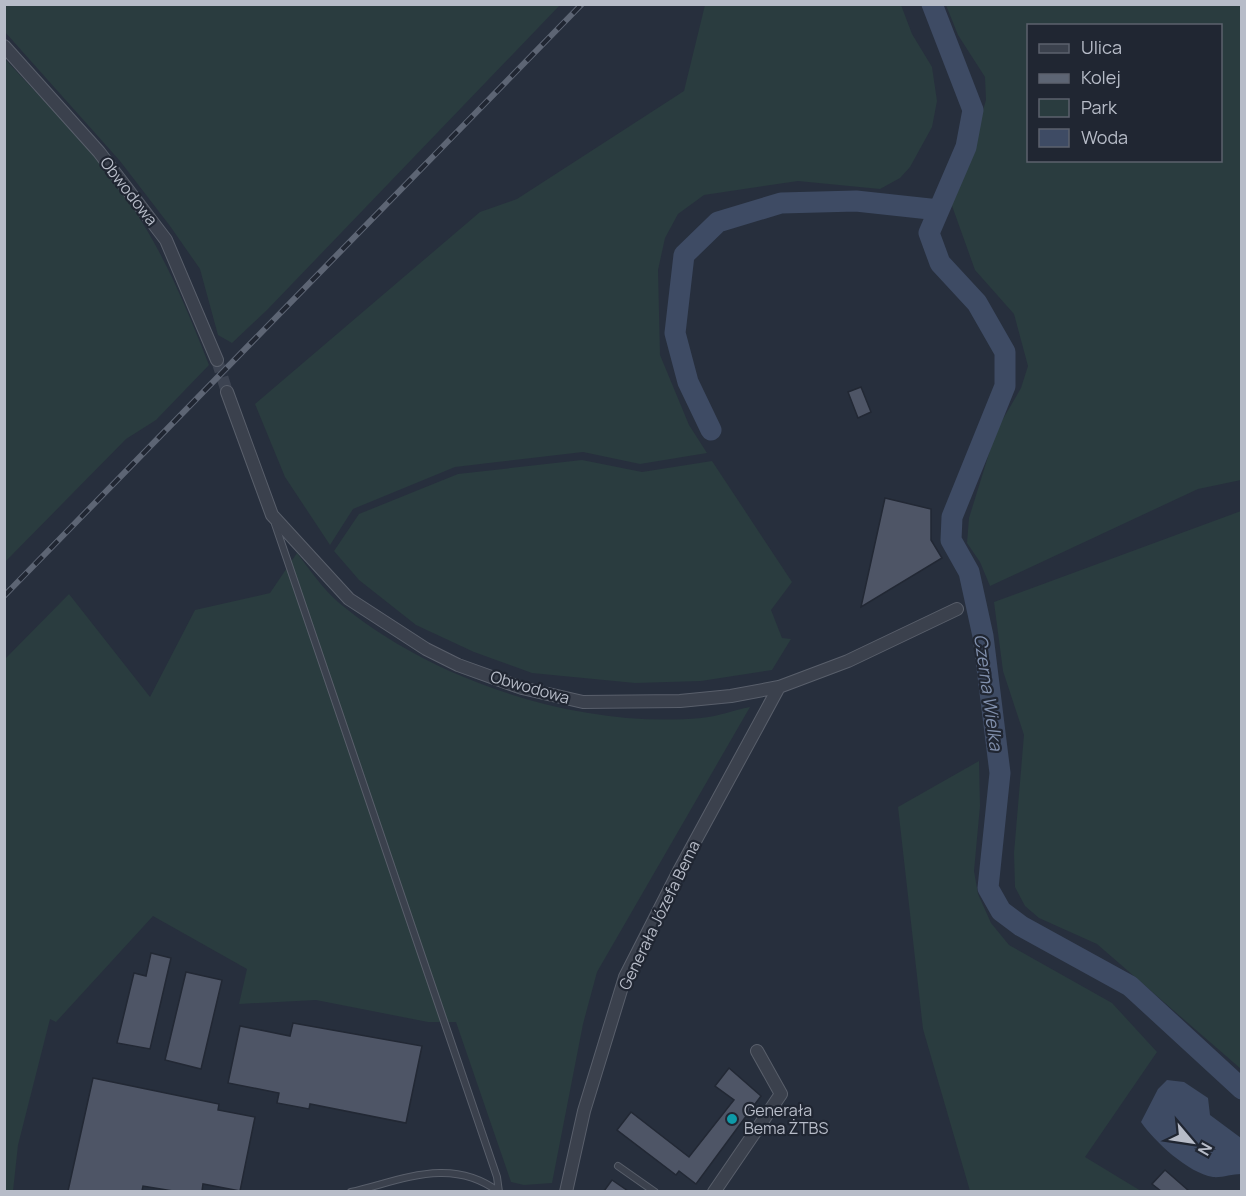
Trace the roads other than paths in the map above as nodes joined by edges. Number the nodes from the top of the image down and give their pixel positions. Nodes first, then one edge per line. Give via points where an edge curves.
1 (4, 46) edge
2 (218, 360) tunnel mouth
3 (227, 392) tunnel mouth
4 (272, 515) junction
5 (957, 609) dead end
6 (779, 687) junction
7 (757, 1051) dead end
8 (618, 1166) dead end
9 (351, 1191) edge
10 (499, 1191) edge
11 (566, 1191) edge
12 (655, 1191) edge
13 (714, 1191) edge

1 - 2 street, Obwodowa via 105,160 166,240
3 - 4 street, Obwodowa
4 - 6 street, Obwodowa via 349,599 392,629 458,665 522,688 583,702 680,701
4 - 10 lane
5 - 6 street, Obwodowa via 848,661
6 - 11 street, Generała Józefa Bema via 625,977 584,1111
7 - 13 street via 781,1094
8 - 12 lane
9 - 10 lane via 450,1171 470,1175

